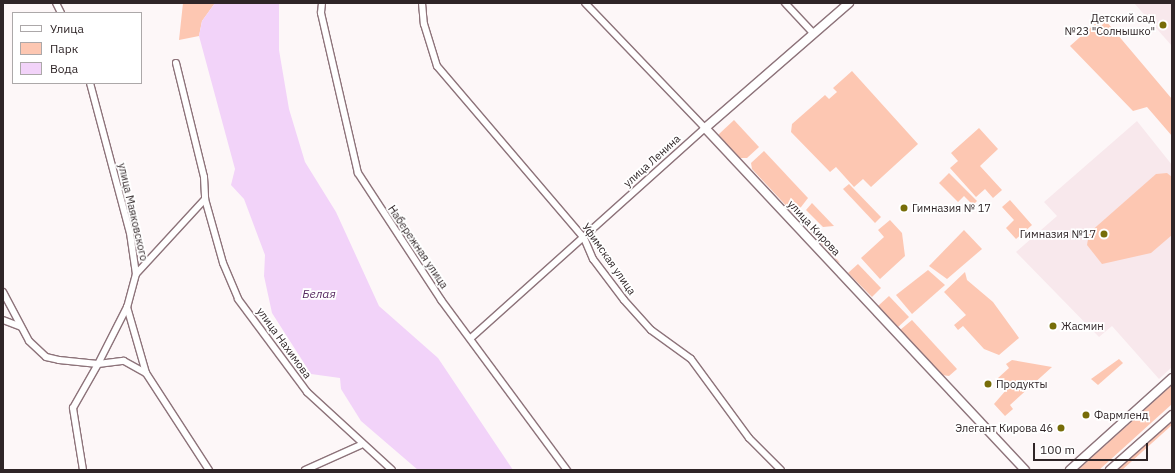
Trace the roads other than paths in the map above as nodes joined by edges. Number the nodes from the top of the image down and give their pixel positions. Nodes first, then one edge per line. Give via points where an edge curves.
1 (56, 3) edge
2 (322, 3) edge
3 (422, 3) edge
4 (585, 3) edge
5 (785, 3) edge
6 (849, 3) edge
7 (61, 12) edge
8 (814, 34) junction
9 (176, 63) dead end
10 (90, 84) edge
11 (705, 128) junction
12 (205, 199) junction
13 (584, 238) junction
14 (136, 274) junction
15 (3, 292) edge
16 (127, 307) junction
17 (3, 320) edge
18 (21, 326) junction
19 (472, 337) junction
20 (98, 364) junction
21 (146, 373) junction
22 (1172, 378) edge
23 (1172, 415) edge
24 (361, 445) junction
25 (82, 470) edge
26 (209, 470) edge
27 (305, 470) edge
28 (392, 470) edge
29 (567, 470) edge
30 (781, 470) edge
31 (1025, 470) edge
32 (1070, 470) edge
33 (1110, 470) edge

1 - 7 street
2 - 19 street, Набережная улица via 321,13 358,172 442,300
3 - 13 street, Уфимская улица via 424,24 437,66
4 - 11 street, улица Кирова
5 - 8 street
6 - 8 street, улица Ленина
8 - 11 street, улица Ленина
9 - 12 street, улица Нахимова via 204,177
10 - 14 street, улица Маяковского via 130,233
11 - 13 street, улица Ленина
11 - 31 street, улица Кирова
12 - 14 street
12 - 24 street, улица Нахимова via 223,263 238,299 307,392
13 - 19 street, улица Ленина
13 - 30 street, Уфимская улица via 594,259 624,300 650,330 691,359 749,438
14 - 16 street, улица Маяковского
15 - 18 street
16 - 20 street, улица Маяковского
16 - 21 street
17 - 18 street
18 - 20 street via 46,357
19 - 29 street, Набережная улица via 497,378 522,406
20 - 21 street via 124,361
20 - 25 street, улица Маяковского via 73,408
21 - 26 street
22 - 32 street
23 - 33 street
24 - 27 street
24 - 28 street, улица Нахимова

